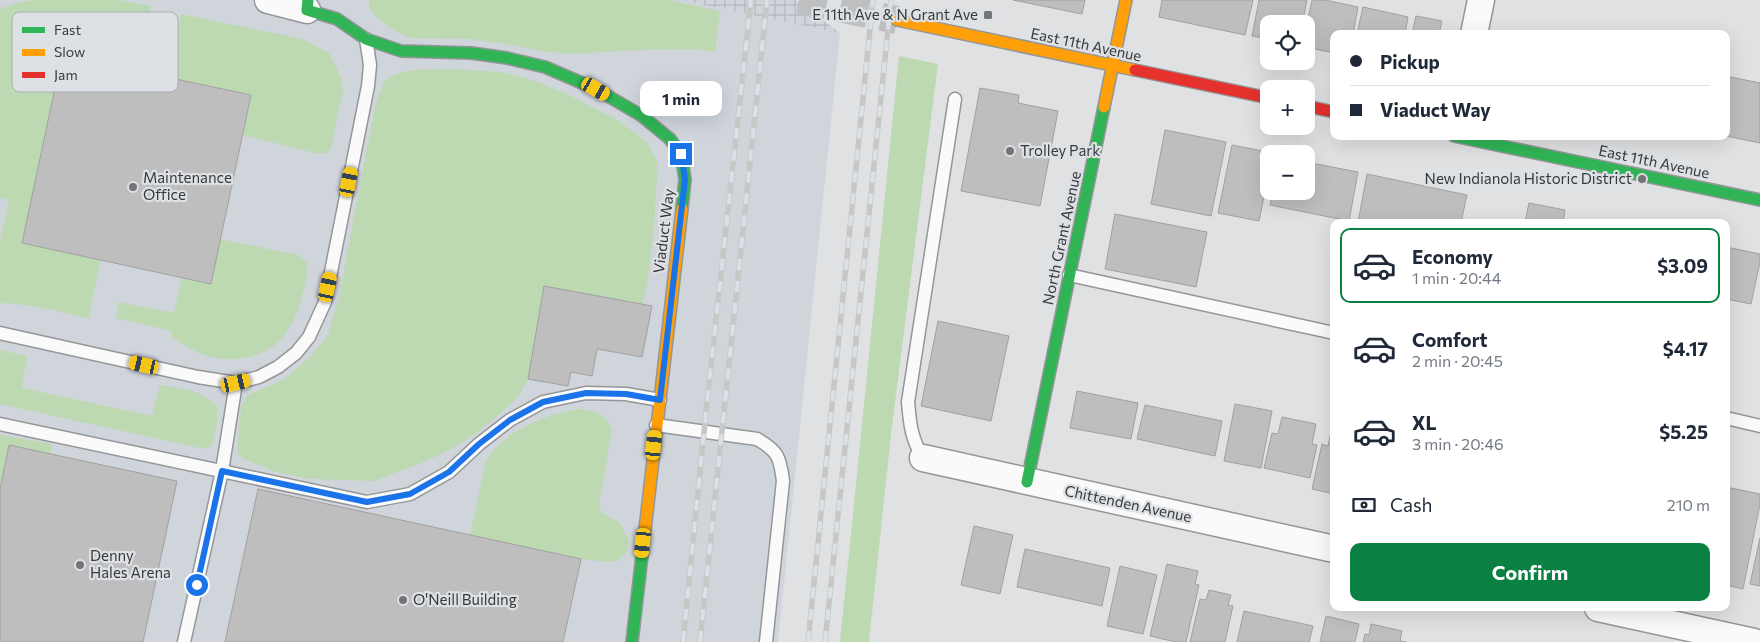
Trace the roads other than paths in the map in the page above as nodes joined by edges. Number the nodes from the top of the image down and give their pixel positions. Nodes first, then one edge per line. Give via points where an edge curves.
1 (268, 0) edge
2 (1126, 0) edge
3 (1481, 0) edge
4 (308, 5) edge
5 (898, 20) tunnel mouth
6 (1475, 30) edge
7 (366, 39) junction
8 (1112, 66) junction
9 (1260, 96) edge
10 (955, 99) dead end
11 (1315, 108) edge
12 (1330, 111) edge
13 (1473, 140) edge
14 (1760, 200) edge
15 (1069, 275) junction
16 (1330, 332) edge
17 (0, 334) edge
18 (236, 383) junction
19 (660, 400) junction
20 (1730, 419) edge
21 (0, 424) edge
22 (656, 425) junction
23 (1760, 426) edge
24 (923, 458) joint
25 (222, 471) junction
26 (1027, 482) junction
27 (1330, 548) edge
28 (1612, 611) edge
29 (184, 642) edge
30 (632, 642) edge
31 (766, 642) edge
32 (1754, 642) edge

1 - 4 street
2 - 8 street, North Grant Avenue
3 - 6 street
4 - 7 street, Viaduct Way via 337,19
5 - 8 street, East 11th Avenue
7 - 18 lane via 370,65 368,86 325,302 309,337 296,353 259,377
7 - 19 street, Viaduct Way via 401,51 471,53 544,67 596,89 642,116 670,139 681,154 685,179
8 - 9 street, East 11th Avenue
8 - 15 street, North Grant Avenue
10 - 24 lane via 908,402 910,428
11 - 12 street
13 - 14 street, East 11th Avenue
15 - 16 lane
15 - 26 street, North Grant Avenue
17 - 18 lane
18 - 25 lane
19 - 22 street, Viaduct Way
19 - 25 lane via 626,394 586,393 543,402 510,420 449,472 410,494 367,502
20 - 23 lane
21 - 25 lane
22 - 30 street, Viaduct Way
22 - 31 lane via 757,439 772,447 780,462 782,480
24 - 26 street, Chittenden Avenue
25 - 29 lane
26 - 27 street, Chittenden Avenue
28 - 32 street

